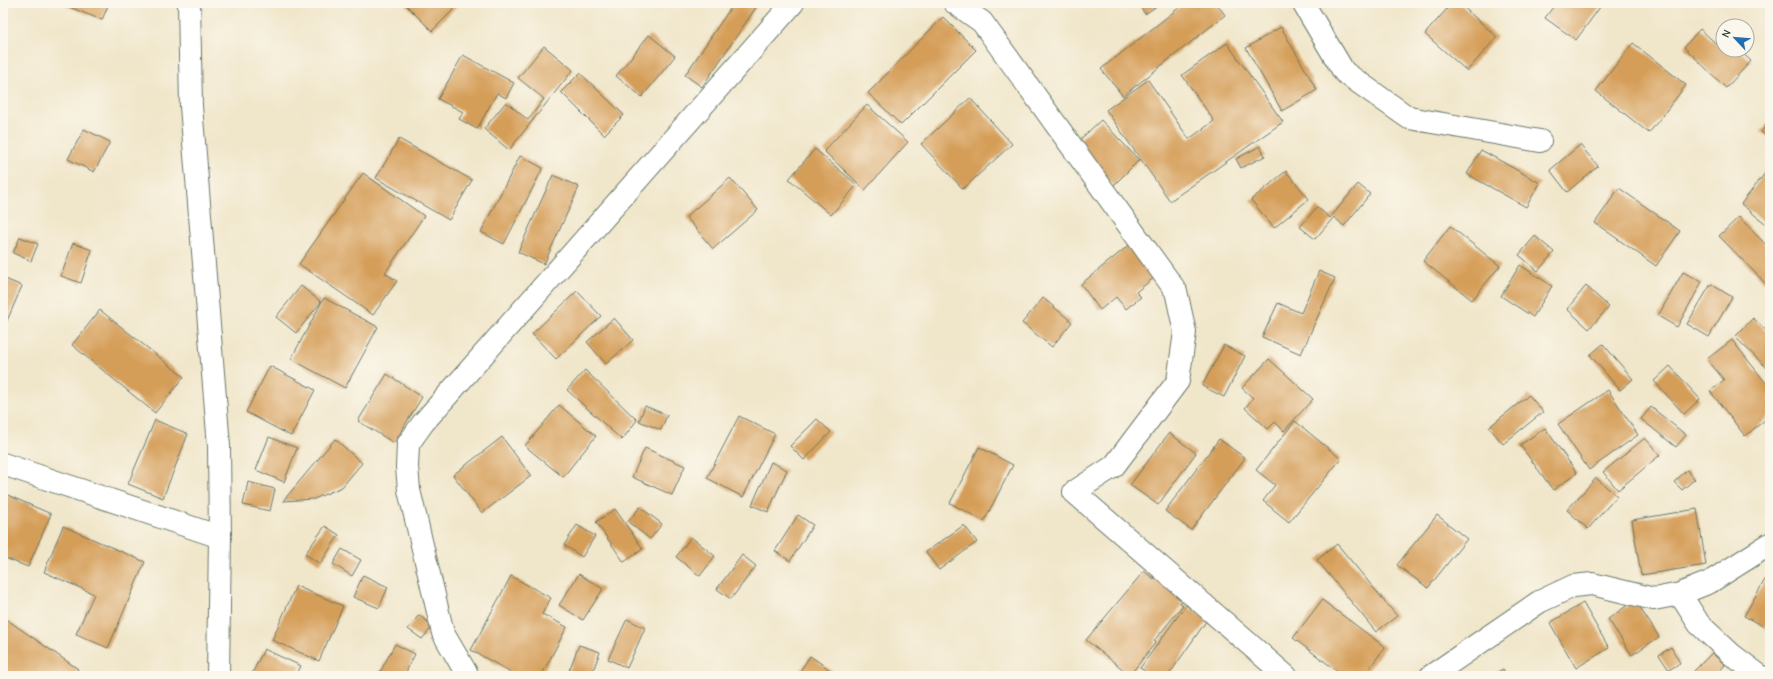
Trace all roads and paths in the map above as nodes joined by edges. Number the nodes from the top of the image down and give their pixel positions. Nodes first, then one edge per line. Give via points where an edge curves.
1 (189, 3) edge
2 (793, 3) edge
3 (956, 3) edge
4 (1304, 3) edge
5 (1540, 141) dead end
6 (3, 464) edge
7 (220, 538) junction
8 (1770, 544) edge
9 (1680, 594) junction
10 (218, 676) edge
11 (468, 676) edge
12 (1286, 676) edge
13 (1431, 676) edge
14 (1760, 676) edge

1 - 7 street via 191,106 219,446
2 - 11 street via 423,423 408,444 409,490 443,633
3 - 12 street via 982,22 1176,291 1185,332 1178,381 1114,466 1074,492
4 - 5 street via 1344,72 1409,118
6 - 7 street
7 - 10 street
8 - 9 street via 1710,582
9 - 13 street via 1654,598 1592,584 1573,586 1539,602
9 - 14 street via 1699,624 1731,654

